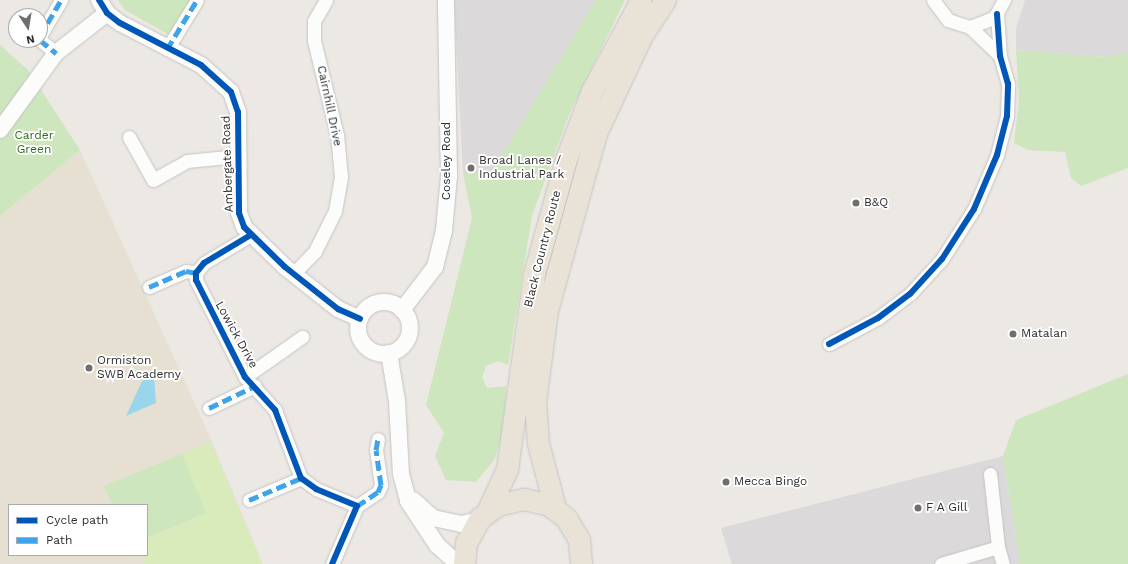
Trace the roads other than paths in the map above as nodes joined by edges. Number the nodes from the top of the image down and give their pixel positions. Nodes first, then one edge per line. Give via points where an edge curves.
1 (61, 0) edge
2 (197, 0) edge
3 (326, 0) edge
4 (446, 0) edge
5 (641, 0) edge
6 (665, 0) edge
7 (933, 0) edge
8 (1004, 0) edge
9 (103, 7) edge
10 (997, 14) junction
11 (48, 23) edge
12 (970, 27) junction
13 (48, 47) edge
14 (167, 49) junction
15 (56, 52) junction
16 (1000, 56) junction
17 (0, 130) edge
18 (129, 137) dead end
19 (238, 156) junction
20 (249, 236) junction
21 (196, 273) junction
22 (293, 274) junction
23 (148, 287) dead end
24 (402, 310) junction
25 (360, 319) junction
26 (302, 337) dead end
27 (829, 344) dead end
28 (389, 353) junction
29 (245, 377) junction
30 (255, 386) junction
31 (209, 408) dead end
32 (378, 439) dead end
33 (990, 474) dead end
34 (301, 478) junction
35 (406, 491) junction
36 (249, 500) dead end
37 (357, 506) junction
38 (555, 508) junction
39 (483, 516) junction
40 (998, 548) junction
41 (332, 564) edge
42 (458, 564) edge
43 (464, 564) edge
44 (581, 564) edge
45 (941, 564) edge
46 (1003, 564) edge

1 - 11 street
2 - 14 street
3 - 22 street, Cairnhill Drive via 314,21 314,41 337,135 341,178 335,211 315,251
4 - 24 street, Coseley Road via 449,176 444,230 435,267
5 - 39 highway, Black Country Route via 592,91 558,187 534,274 524,328 507,470
6 - 38 highway, Black Country Route via 642,35 596,133 548,310 535,402 538,443
7 - 12 street via 948,20
8 - 10 street
9 - 14 street, Ambergate Road
9 - 15 street
10 - 12 street via 982,25
10 - 16 street
12 - 16 street
13 - 15 street
14 - 19 street, Ambergate Road via 213,74 231,92 238,112
15 - 17 street
16 - 27 street via 1008,84 1006,116 997,155 974,209 942,259 910,294 878,318
18 - 19 street via 153,180 187,161
19 - 20 street, Ambergate Road via 239,213
20 - 21 street via 204,263
20 - 22 street, Ambergate Road
21 - 23 street via 186,271
21 - 29 street, Lowick Drive via 197,285
22 - 25 street, Ambergate Road via 338,309
24 - 25 street via 382,302 366,309
24 - 28 street via 409,332 400,348
25 - 28 street via 358,329 364,345 378,353
26 - 29 street, Lowick Drive
28 - 35 street
29 - 30 street, Lowick Drive
30 - 31 street, Lowick Drive
30 - 34 street, Lowick Drive via 275,410
32 - 37 street via 376,450 381,485 378,492
33 - 40 street
34 - 36 street
34 - 37 street via 316,489
35 - 39 street via 433,518 461,524
35 - 42 street via 425,530
37 - 41 street
38 - 39 highway via 538,501 519,499
38 - 44 highway via 577,534
39 - 43 highway, Black Country Route via 466,543
40 - 45 street
40 - 46 street

